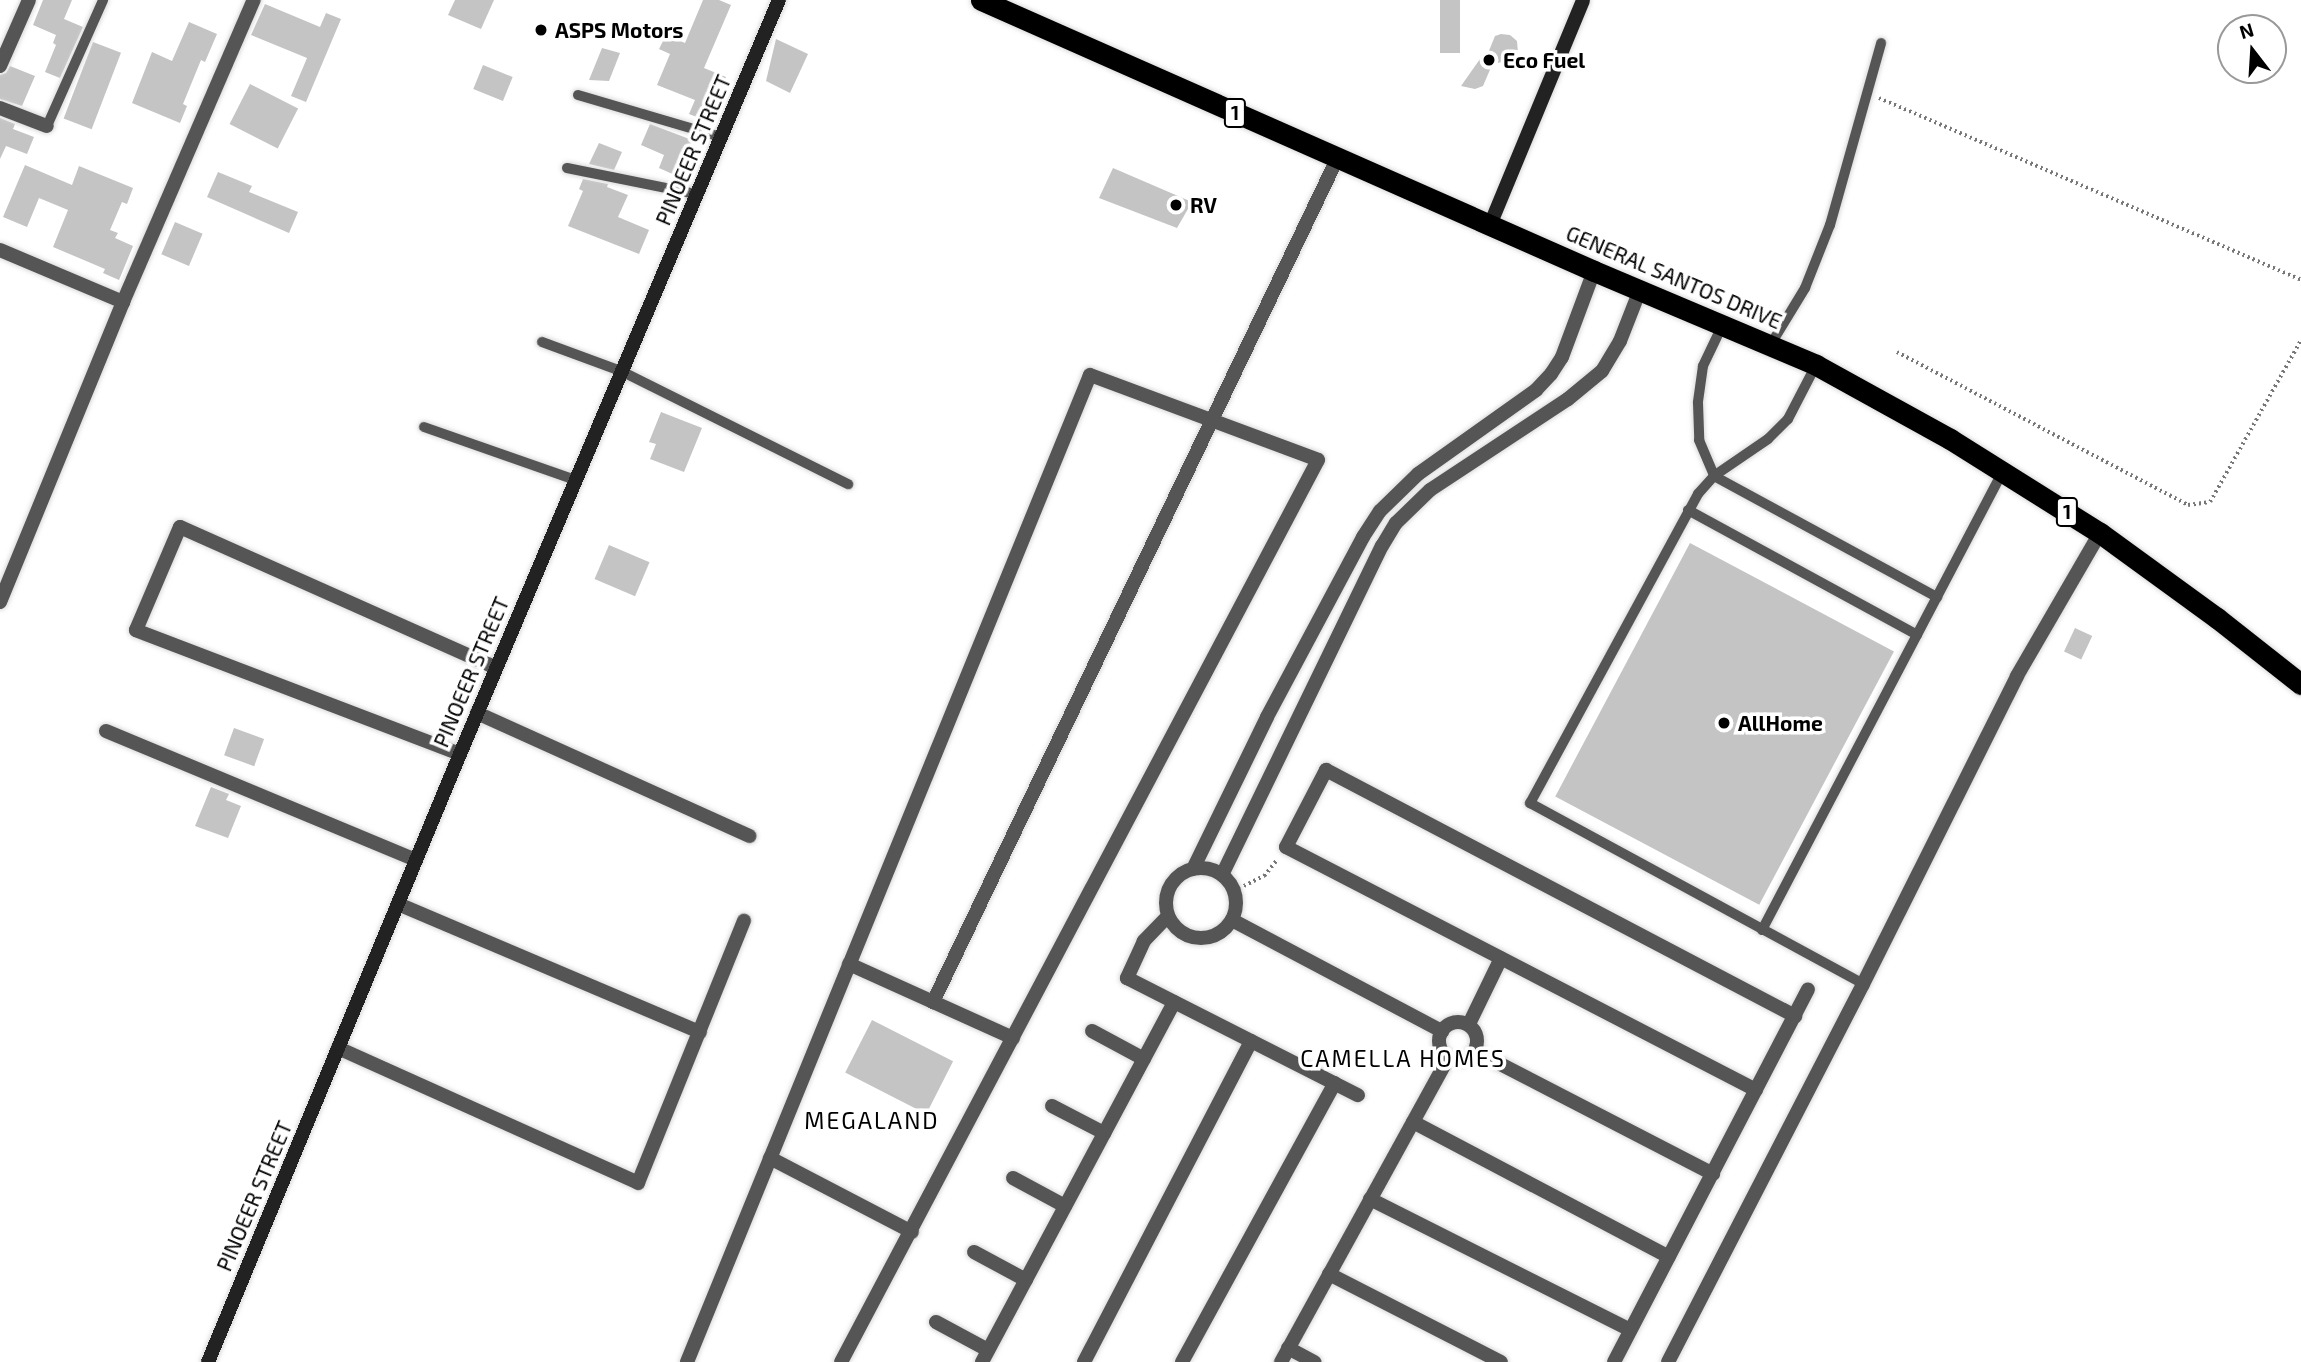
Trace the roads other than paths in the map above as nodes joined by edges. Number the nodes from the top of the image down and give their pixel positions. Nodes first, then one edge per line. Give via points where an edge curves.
1 (29, 0) edge
2 (103, 0) edge
3 (254, 0) edge
4 (779, 0) edge
5 (981, 0) edge
6 (1583, 0) edge
7 (1881, 43) dead end
8 (0, 66) edge
9 (578, 95) dead end
10 (0, 108) edge
11 (47, 126) joint
12 (721, 137) junction
13 (1338, 159) junction
14 (567, 168) dead end
15 (696, 194) junction
16 (1490, 225) junction
17 (0, 250) edge
18 (1594, 271) junction
19 (1640, 290) junction
20 (123, 302) junction
21 (1723, 324) junction
22 (542, 342) dead end
23 (1771, 344) junction
24 (1816, 365) junction
25 (621, 371) junction
26 (1212, 421) junction
27 (424, 427) dead end
28 (2003, 471) junction
29 (1714, 476) junction
30 (575, 480) junction
31 (848, 484) dead end
32 (1688, 510) junction
33 (2100, 534) junction
34 (1937, 597) junction
35 (0, 601) edge
36 (1917, 635) junction
37 (496, 668) junction
38 (2301, 684) edge
39 (477, 713) junction
40 (106, 731) dead end
41 (460, 754) junction
42 (749, 836) dead end
43 (416, 860) junction
44 (1193, 869) junction
45 (1222, 875) junction
46 (398, 904) junction
47 (1167, 916) junction
48 (1232, 920) junction
49 (744, 921) dead end
50 (1762, 930) junction
51 (1501, 958) junction
52 (849, 964) junction
53 (1863, 984) junction
54 (1808, 990) dead end
55 (933, 1002) junction
56 (1174, 1002) junction
57 (1795, 1016) junction
58 (1469, 1024) junction
59 (1092, 1031) dead end
60 (1441, 1031) junction
61 (700, 1032) junction
62 (1013, 1038) junction
63 (1251, 1041) junction
64 (338, 1048) junction
65 (1475, 1051) junction
66 (1448, 1058) junction
67 (1144, 1059) junction
68 (1335, 1083) junction
69 (1756, 1090) junction
70 (1358, 1095) dead end
71 (1052, 1106) dead end
72 (1413, 1122) junction
73 (1104, 1133) junction
74 (770, 1158) junction
75 (1713, 1174) junction
76 (1013, 1178) dead end
77 (1370, 1199) junction
78 (1065, 1206) junction
79 (912, 1232) junction
80 (974, 1252) dead end
81 (1669, 1257) junction
82 (1329, 1274) junction
83 (1026, 1280) junction
84 (936, 1322) dead end
85 (1630, 1330) junction
86 (1288, 1348) junction
87 (985, 1356) edge
88 (208, 1362) edge
89 (687, 1362) edge
90 (841, 1362) edge
91 (1084, 1362) edge
92 (1182, 1362) edge
93 (1281, 1362) edge
94 (1314, 1362) edge
95 (1501, 1362) edge
96 (1614, 1362) edge
97 (1668, 1362) edge

1 - 8 street
2 - 11 lane
3 - 20 street
4 - 12 main road, PINOEER STREET
5 - 13 highway, GENERAL SANTOS DRIVE / 1
6 - 16 main road
7 - 23 lane via 1825,238 1805,288
9 - 12 lane
10 - 11 street
12 - 15 main road, PINOEER STREET
13 - 16 highway, GENERAL SANTOS DRIVE / 1
13 - 26 street
14 - 15 lane
15 - 25 main road, PINOEER STREET
16 - 18 highway, GENERAL SANTOS DRIVE / 1
17 - 20 street
18 - 19 highway, GENERAL SANTOS DRIVE / 1
18 - 44 street via 1562,357 1551,374 1536,390 1396,492 1374,519 1267,717
19 - 21 highway, GENERAL SANTOS DRIVE / 1
19 - 45 street via 1620,341 1602,371 1568,399 1430,491 1396,523
20 - 35 street
21 - 23 highway, GENERAL SANTOS DRIVE / 1
21 - 29 lane via 1703,366 1698,403 1699,440
22 - 25 lane
23 - 24 highway, GENERAL SANTOS DRIVE / 1
24 - 28 highway, GENERAL SANTOS DRIVE / 1
24 - 29 lane via 1788,419 1768,439
25 - 30 main road, PINOEER STREET
25 - 31 lane
26 - 52 street via 1090,375
26 - 55 street
26 - 62 street via 1318,460
27 - 30 lane
28 - 33 highway, GENERAL SANTOS DRIVE / 1
28 - 34 lane
29 - 32 lane
29 - 34 lane
30 - 37 main road, PINOEER STREET
32 - 36 lane
32 - 50 lane via 1530,803
33 - 38 highway, GENERAL SANTOS DRIVE / 1
33 - 53 street via 2017,676
34 - 36 lane
36 - 50 lane
37 - 39 main road, PINOEER STREET
37 - 41 street via 180,527 136,630
39 - 41 main road, PINOEER STREET
39 - 42 street
40 - 43 street
41 - 43 main road, PINOEER STREET
43 - 46 main road, PINOEER STREET
44 - 45 street
44 - 47 street via 1170,886
45 - 48 street via 1234,891
46 - 61 street
46 - 64 main road, PINOEER STREET
47 - 48 street via 1180,932 1198,939 1218,934
47 - 56 street via 1144,942 1127,978
48 - 60 street
49 - 61 street
50 - 53 lane
51 - 57 street via 1286,847 1326,771
51 - 58 street
51 - 69 street
52 - 55 street
52 - 74 street
53 - 97 street
54 - 57 street
55 - 62 street
56 - 63 street
56 - 67 street
57 - 69 street
58 - 60 street via 1454,1022
58 - 65 street via 1478,1036
59 - 67 street
60 - 66 street via 1439,1045
61 - 64 street via 638,1183
62 - 79 street
63 - 68 street
63 - 91 street
64 - 88 main road, PINOEER STREET
65 - 66 street via 1463,1060
65 - 75 street
66 - 72 street
67 - 73 street
68 - 70 street
68 - 92 street
69 - 75 street
71 - 73 street
72 - 77 street
72 - 81 street
73 - 78 street
74 - 79 street
74 - 89 street
75 - 81 street
76 - 78 street
77 - 82 street
77 - 85 street
78 - 83 street
79 - 90 street
80 - 83 street
81 - 85 street
82 - 86 street
82 - 95 street
83 - 87 street
84 - 87 street
85 - 96 street
86 - 93 street
86 - 94 street

